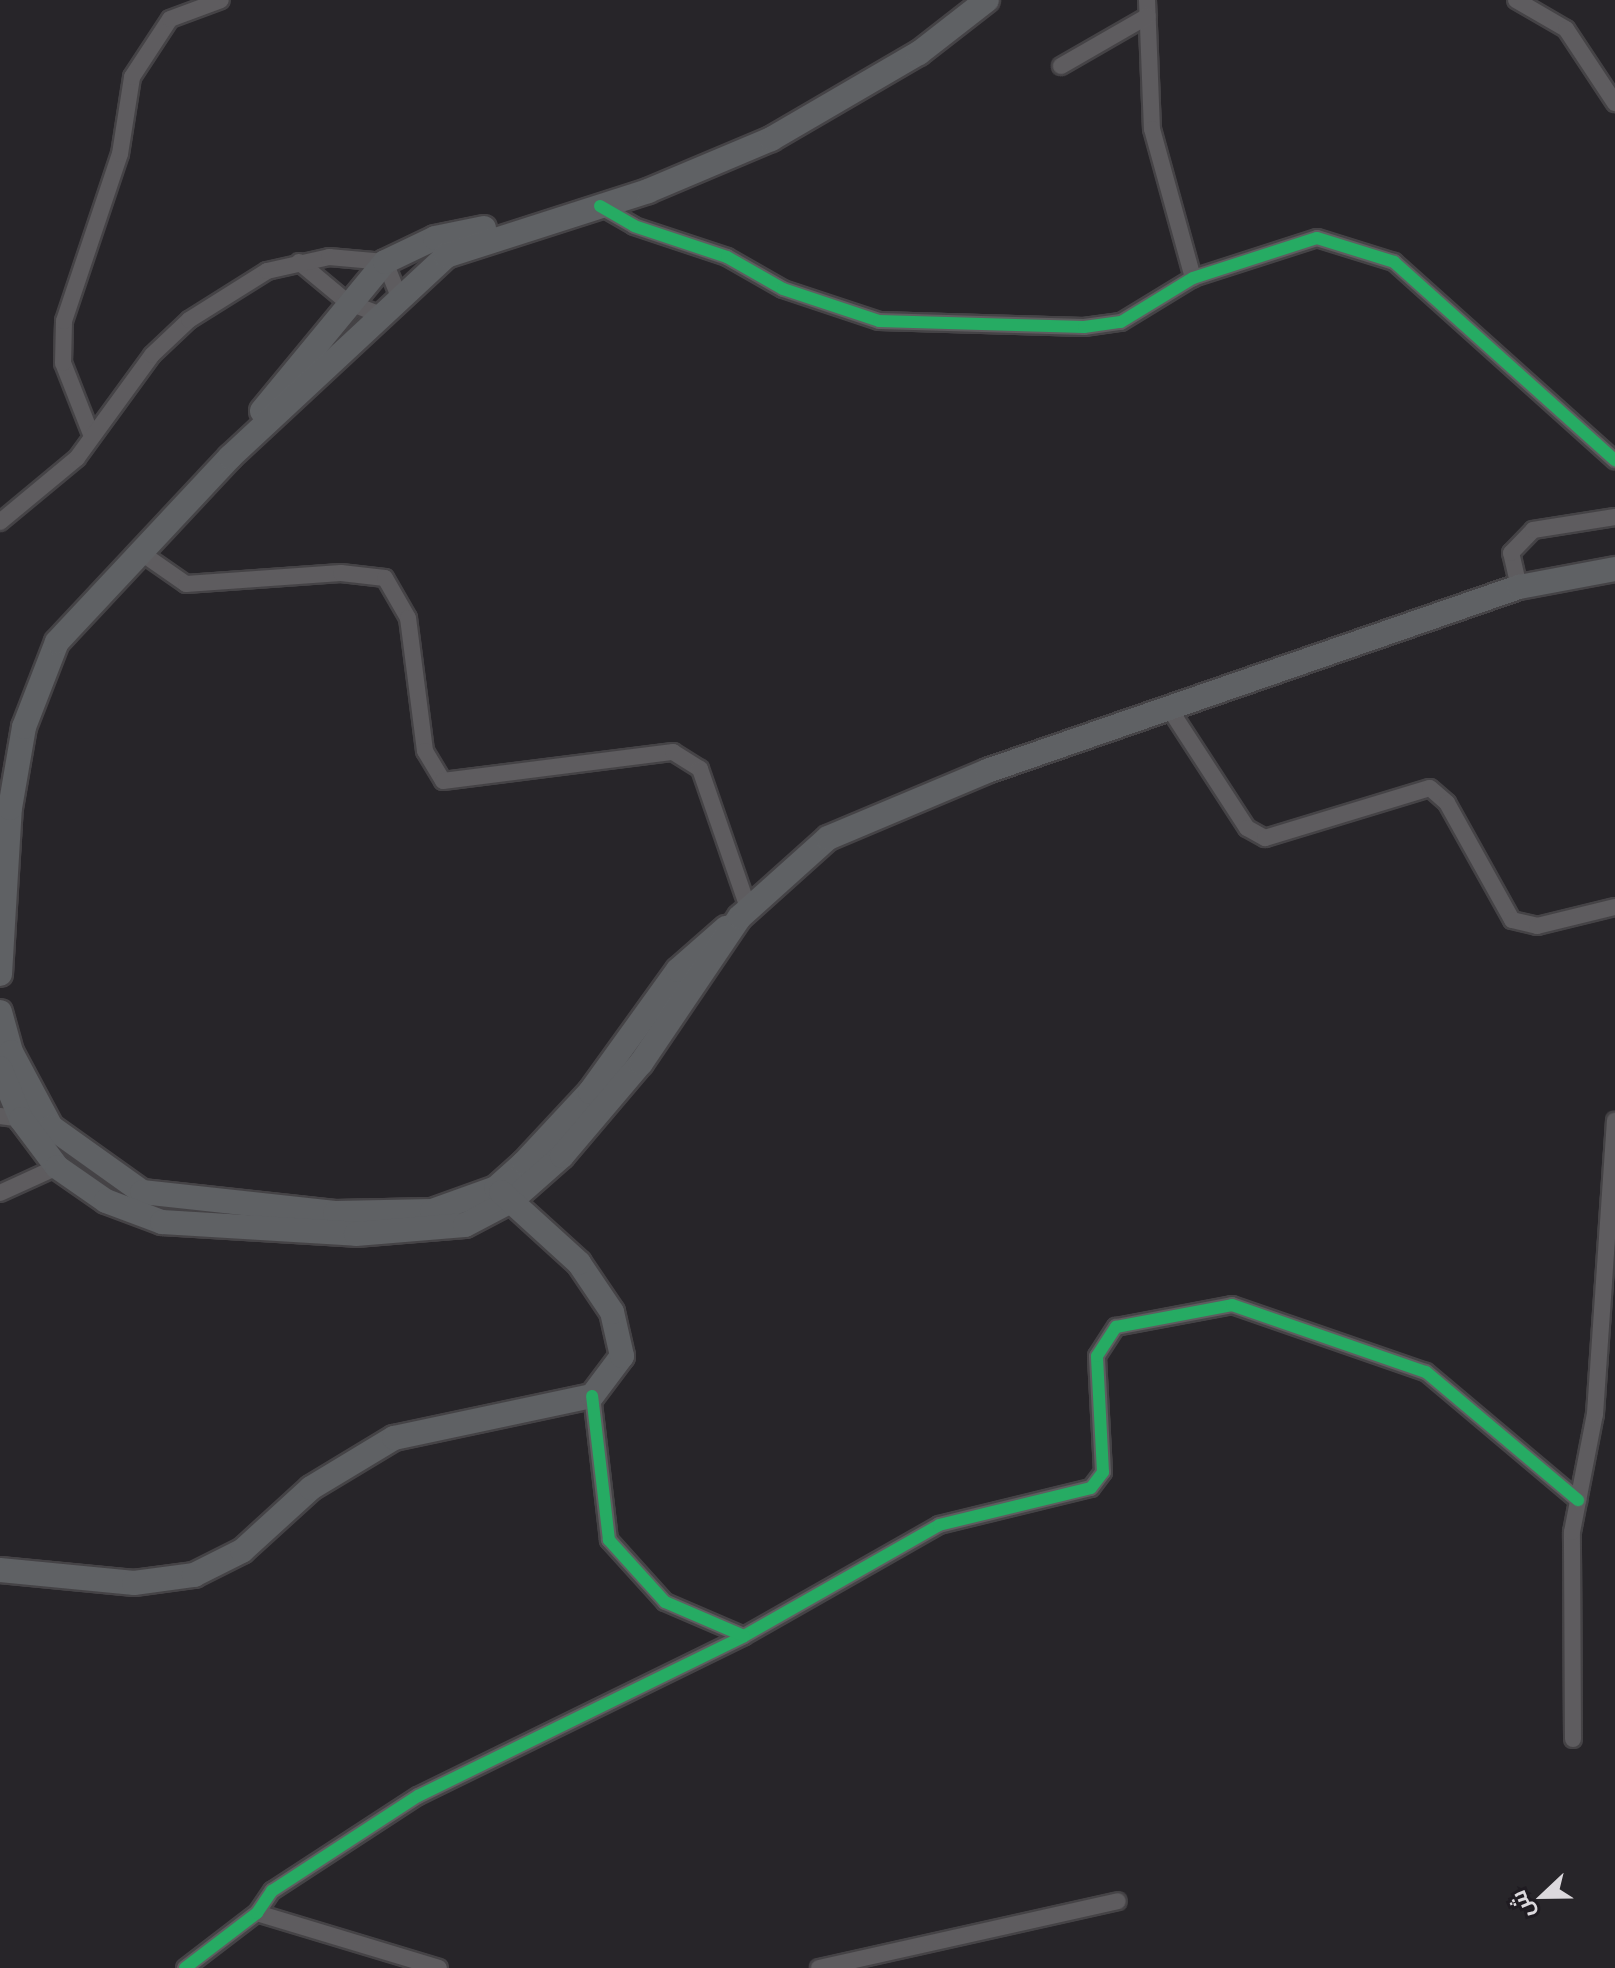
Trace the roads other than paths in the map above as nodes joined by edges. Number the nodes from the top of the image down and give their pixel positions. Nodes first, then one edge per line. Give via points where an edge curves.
1 (221, 0) edge
2 (987, 0) edge
3 (1516, 0) edge
4 (1148, 8) edge
5 (1061, 66) dead end
6 (1615, 103) edge
7 (600, 206) junction
8 (542, 222) junction
9 (299, 262) junction
10 (385, 262) junction
11 (1193, 278) junction
12 (398, 295) junction
13 (347, 302) junction
14 (378, 314) junction
15 (91, 434) junction
16 (230, 457) junction
17 (1615, 460) edge
18 (1615, 517) edge
19 (0, 522) edge
20 (140, 552) junction
21 (1615, 569) edge
22 (1519, 587) junction
23 (1169, 708) junction
24 (1615, 907) edge
25 (744, 913) junction
26 (0, 974) edge
27 (0, 1012) edge
28 (0, 1068) edge
29 (10, 1118) edge
30 (1615, 1121) edge
31 (57, 1167) junction
32 (0, 1193) edge
33 (504, 1194) junction
34 (592, 1396) junction
35 (1578, 1500) junction
36 (0, 1570) edge
37 (744, 1636) junction
38 (1573, 1739) dead end
39 (1118, 1901) dead end
40 (257, 1913) junction
41 (185, 1968) edge
42 (439, 1968) edge
43 (819, 1968) edge

1 - 15 street via 170,19 132,77 120,154 64,321 63,363
2 - 7 main road via 919,53 771,139
3 - 6 street via 1566,29
4 - 5 street
4 - 11 street via 1152,129
7 - 8 main road
7 - 11 street via 634,226 727,257 783,289 879,321 1084,327 1121,322
8 - 10 main road via 453,233
8 - 12 main road via 464,246
9 - 10 street
9 - 13 street
9 - 15 street via 267,271 189,320
10 - 12 street
10 - 13 main road
11 - 17 street via 1317,238 1394,262
12 - 14 main road
13 - 14 street
13 - 16 main road
14 - 16 main road
15 - 19 street via 67,467
16 - 20 main road
18 - 22 street via 1533,530 1511,553
20 - 25 street via 186,584 341,573 385,578 408,618 425,751 443,781 673,752 700,769
20 - 26 main road via 57,642 24,727 10,808
21 - 22 main road
22 - 23 main road
23 - 24 street via 1247,828 1265,838 1430,788 1447,803 1512,920 1537,926
23 - 25 main road via 987,771 828,838
25 - 33 main road via 641,1063 562,1156
27 - 33 main road via 11,1052 51,1127 142,1192 378,1213 432,1211
28 - 29 main road
29 - 31 main road
30 - 35 street via 1595,1414
31 - 32 street
31 - 33 main road via 106,1201 162,1222 271,1232 356,1234 465,1225
33 - 34 main road via 579,1263 612,1312 622,1356
34 - 36 main road via 394,1438 311,1488 242,1551 194,1575 134,1583
34 - 37 street via 609,1540 665,1602
35 - 37 street via 1426,1372 1232,1305 1116,1327 1097,1356 1103,1472 1091,1488 939,1525
35 - 38 street via 1572,1532
37 - 40 street via 418,1796 272,1891
39 - 43 street
40 - 41 street
40 - 42 street

